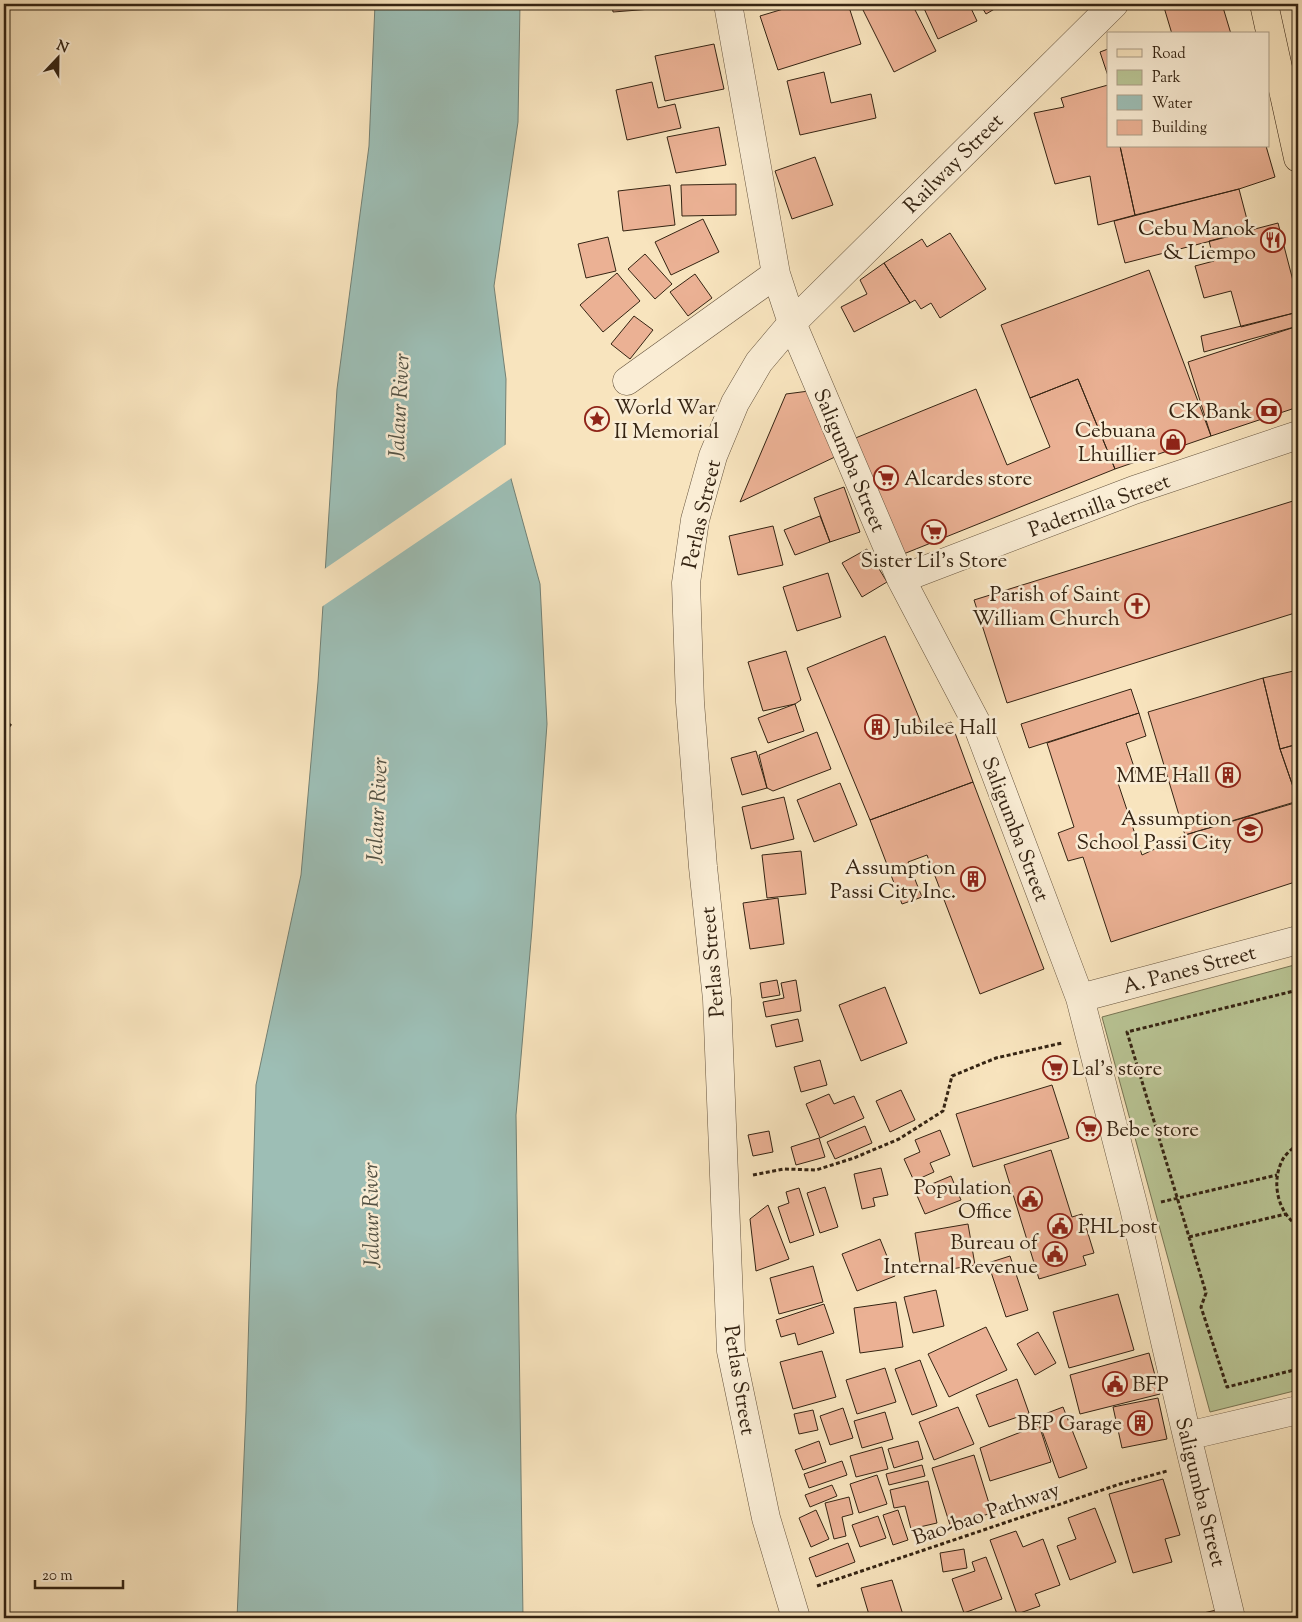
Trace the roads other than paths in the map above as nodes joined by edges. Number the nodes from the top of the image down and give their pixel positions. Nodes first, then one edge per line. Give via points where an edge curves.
1 (728, 4) edge
2 (1114, 4) edge
3 (1264, 4) edge
4 (1298, 158) edge
5 (776, 274) junction
6 (792, 323) junction
7 (627, 381) dead end
8 (1298, 435) edge
9 (901, 580) junction
10 (1298, 940) edge
11 (1080, 998) junction
12 (1298, 1410) edge
13 (1187, 1436) junction
14 (793, 1606) edge
15 (1231, 1618) edge

1 - 5 street, Saligumba Street
2 - 6 street, Railway Street
3 - 4 main road
5 - 6 street, Saligumba Street
5 - 7 street
6 - 9 street, Saligumba Street
6 - 14 street, Perlas Street via 759,362 735,403 713,456 695,520 686,583 690,702 717,999 731,1350 766,1518
8 - 9 street, Padernilla Street via 1134,490
9 - 11 street, Saligumba Street via 976,722
10 - 11 street, A. Panes Street
11 - 13 street, Saligumba Street via 1134,1208
12 - 13 street
13 - 15 street, Saligumba Street

